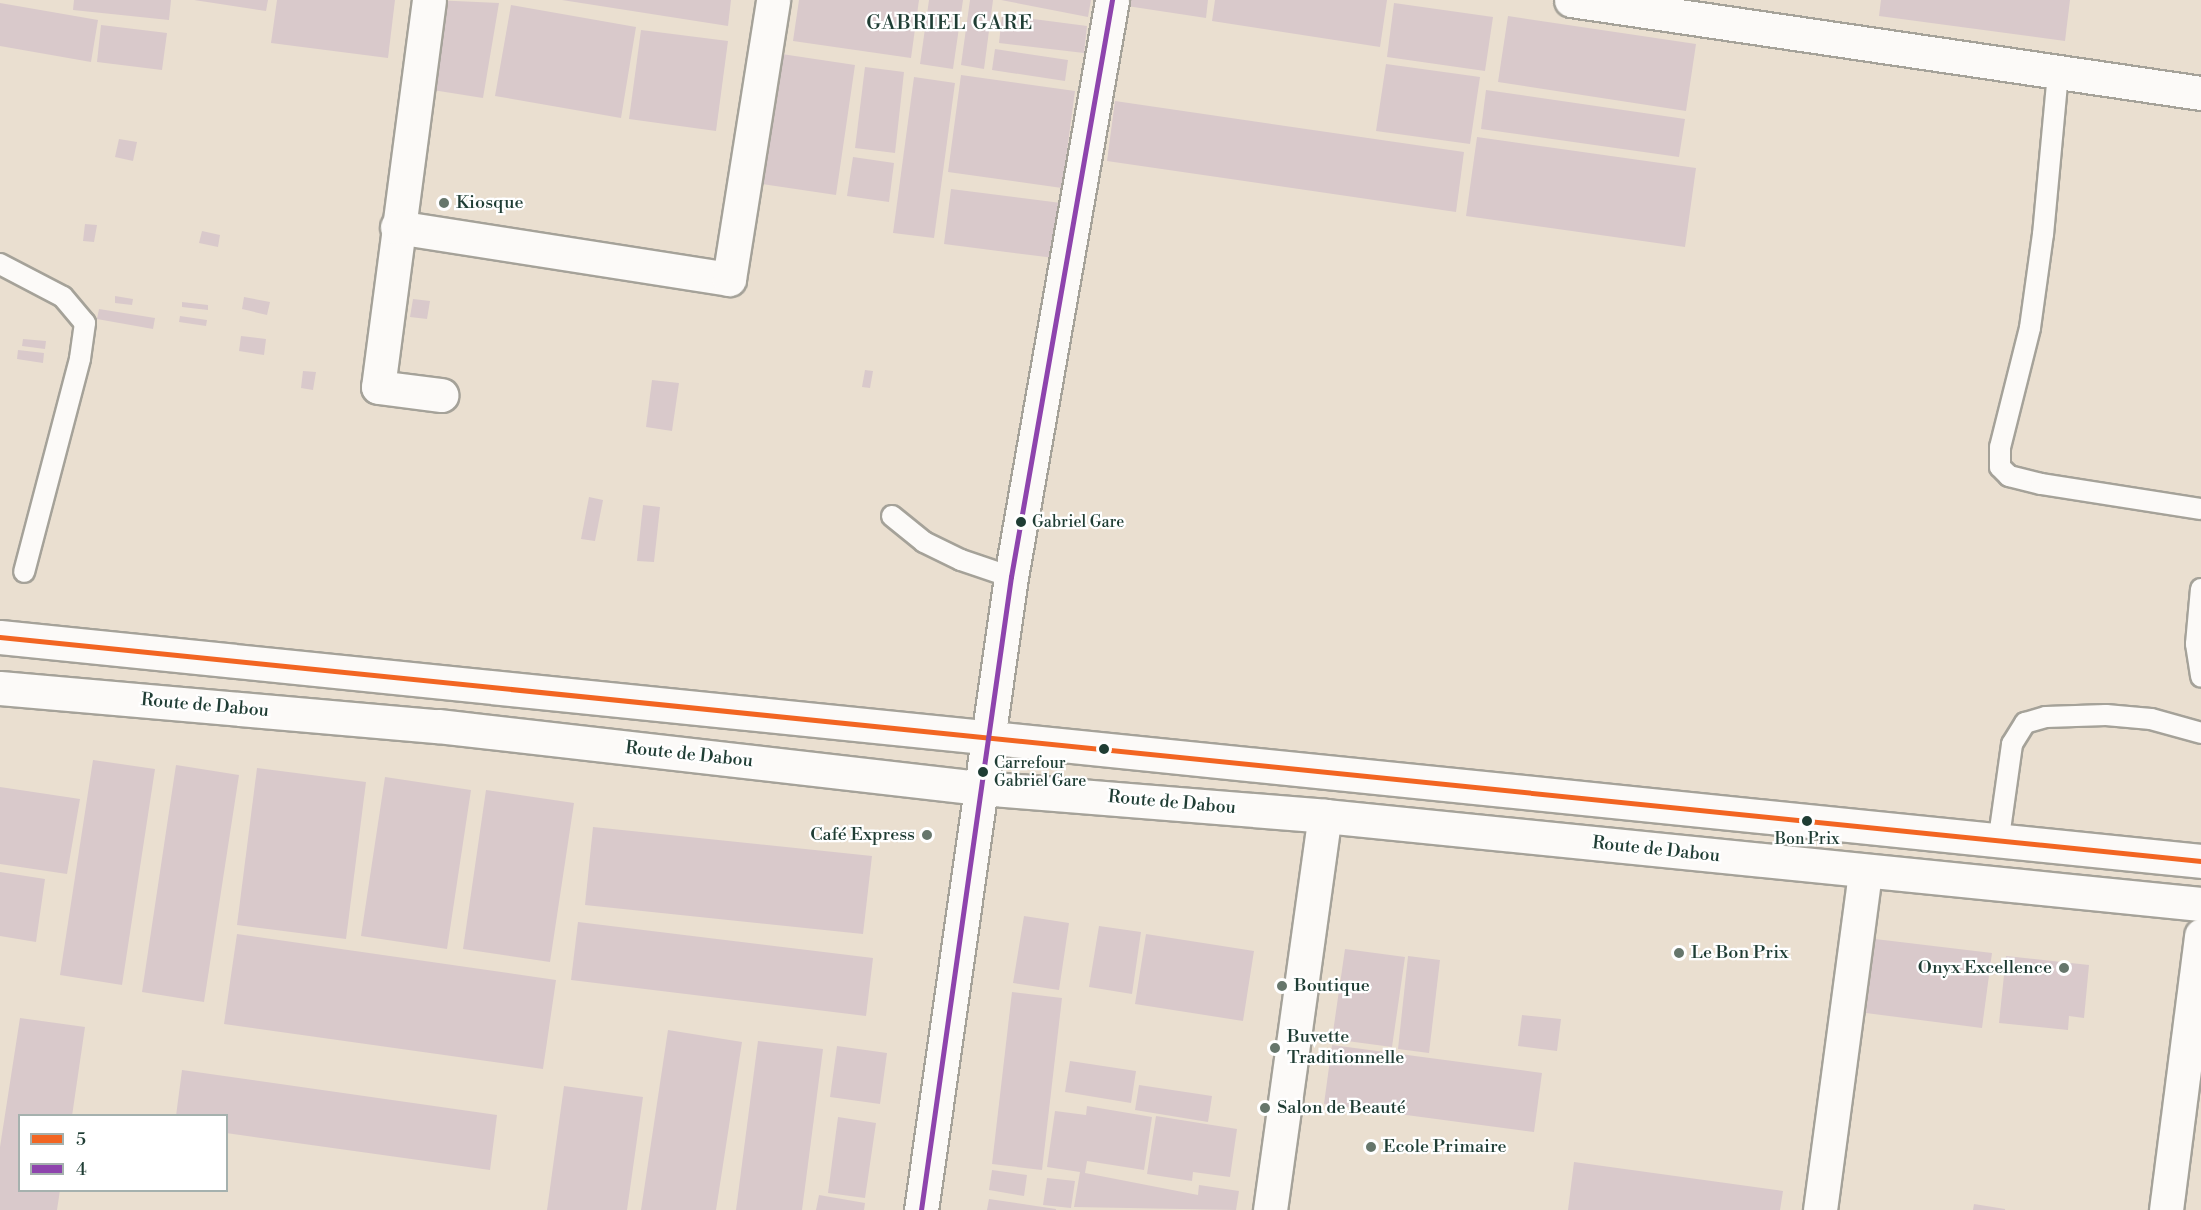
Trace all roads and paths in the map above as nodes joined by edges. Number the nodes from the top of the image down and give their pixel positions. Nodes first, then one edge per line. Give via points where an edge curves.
1 (429, 0) edge
2 (773, 0) edge
3 (1112, 0) edge
4 (1571, 0) edge
5 (2058, 73) junction
6 (2201, 93) edge
7 (397, 227) junction
8 (0, 264) edge
9 (441, 395) dead end
10 (2201, 509) edge
11 (892, 516) dead end
12 (24, 572) dead end
13 (1011, 577) junction
14 (2201, 589) edge
15 (0, 637) edge
16 (2201, 677) edge
17 (0, 688) edge
18 (2201, 733) edge
19 (987, 736) junction
20 (980, 788) junction
21 (1325, 816) junction
22 (1999, 837) junction
23 (2201, 861) edge
24 (1865, 872) junction
25 (2201, 904) edge
26 (2201, 935) edge
27 (921, 1210) edge
28 (1270, 1210) edge
29 (1820, 1210) edge
30 (2166, 1210) edge

1 - 7 street
2 - 7 street via 729,279
3 - 13 street
4 - 5 street
5 - 6 street
5 - 10 lane via 2031,316 2000,447 2000,467 2009,477 2041,484
7 - 9 street via 378,387
8 - 12 lane via 63,297 85,323 80,359
11 - 13 lane via 924,542
13 - 19 street
14 - 16 lane via 2196,644
15 - 19 street
17 - 20 street, Route de Dabou via 438,726
18 - 22 lane via 2151,719 2106,715 2046,717 2025,723 2012,744
19 - 20 street
19 - 22 street
20 - 21 street, Route de Dabou
20 - 27 street
21 - 24 street, Route de Dabou
21 - 28 street
22 - 23 street
24 - 25 street, Route de Dabou
24 - 29 street
26 - 30 street

